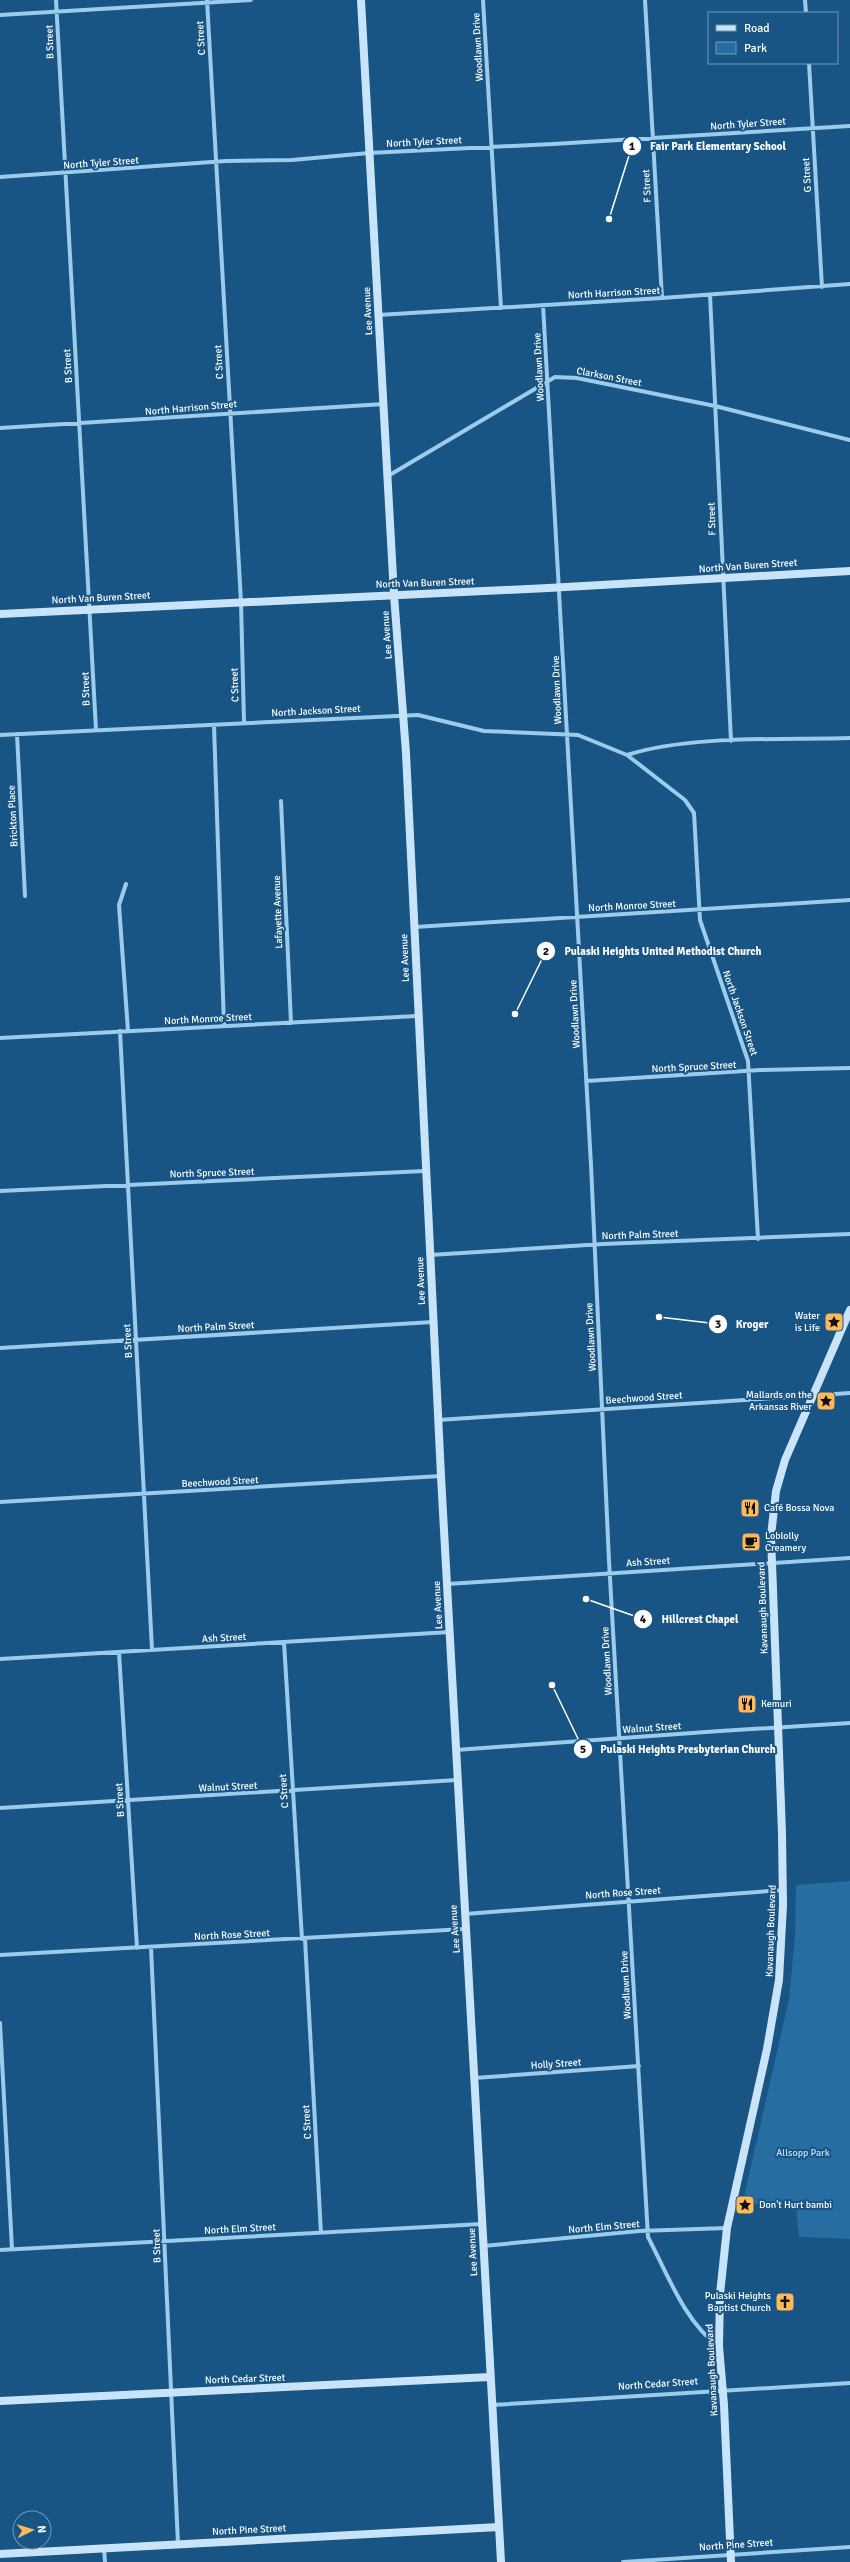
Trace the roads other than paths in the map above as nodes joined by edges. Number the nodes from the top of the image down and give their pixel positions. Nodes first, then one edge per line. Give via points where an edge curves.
1 (56, 0) edge
2 (251, 0) edge
3 (361, 0) edge
4 (483, 0) edge
5 (645, 0) edge
6 (805, 0) edge
7 (207, 1) edge
8 (57, 12) junction
9 (806, 12) edge
10 (0, 15) edge
11 (809, 64) edge
12 (850, 126) edge
13 (813, 127) junction
14 (653, 138) junction
15 (492, 146) junction
16 (369, 153) junction
17 (216, 162) junction
18 (65, 173) junction
19 (0, 177) edge
20 (850, 284) edge
21 (822, 286) junction
22 (710, 295) junction
23 (662, 298) junction
24 (543, 305) junction
25 (501, 308) junction
26 (378, 315) junction
27 (547, 380) junction
28 (384, 404) junction
29 (716, 406) junction
30 (230, 412) junction
31 (79, 424) junction
32 (0, 428) edge
33 (850, 440) edge
34 (387, 476) junction
35 (850, 571) edge
36 (722, 578) junction
37 (561, 587) junction
38 (394, 595) junction
39 (241, 602) junction
40 (90, 608) junction
41 (0, 614) edge
42 (402, 714) junction
43 (244, 722) junction
44 (214, 725) junction
45 (96, 730) junction
46 (567, 733) junction
47 (17, 734) junction
48 (0, 735) edge
49 (850, 738) edge
50 (731, 741) junction
51 (627, 755) junction
52 (281, 800) dead end
53 (126, 884) dead end
54 (25, 896) dead end
55 (850, 900) edge
56 (701, 910) junction
57 (577, 917) junction
58 (414, 927) junction
59 (417, 1016) junction
60 (291, 1023) junction
61 (224, 1026) junction
62 (120, 1031) junction
63 (128, 1031) junction
64 (0, 1038) edge
65 (850, 1068) edge
66 (749, 1071) junction
67 (586, 1081) junction
68 (425, 1171) junction
69 (127, 1184) junction
70 (0, 1191) edge
71 (850, 1234) edge
72 (758, 1239) junction
73 (594, 1245) junction
74 (430, 1255) junction
75 (850, 1310) edge
76 (433, 1322) junction
77 (136, 1339) junction
78 (0, 1348) edge
79 (850, 1393) edge
80 (813, 1394) junction
81 (602, 1409) junction
82 (438, 1420) junction
83 (441, 1476) junction
84 (143, 1494) junction
85 (0, 1502) edge
86 (850, 1558) edge
87 (771, 1561) junction
88 (610, 1572) junction
89 (447, 1584) junction
90 (450, 1632) junction
91 (284, 1642) junction
92 (152, 1650) junction
93 (119, 1652) junction
94 (0, 1659) edge
95 (850, 1723) edge
96 (778, 1727) junction
97 (620, 1738) junction
98 (456, 1750) junction
99 (457, 1780) junction
100 (292, 1791) junction
101 (128, 1800) junction
102 (0, 1808) edge
103 (783, 1890) junction
104 (629, 1900) junction
105 (464, 1914) junction
106 (465, 1928) junction
107 (304, 1939) junction
108 (151, 1947) junction
109 (137, 1948) junction
110 (0, 1955) edge
111 (0, 2023) edge
112 (639, 2066) junction
113 (474, 2078) junction
114 (482, 2224) junction
115 (727, 2228) junction
116 (648, 2231) junction
117 (321, 2233) junction
118 (165, 2242) junction
119 (483, 2246) junction
120 (12, 2249) junction
121 (0, 2250) edge
122 (719, 2346) junction
123 (490, 2377) junction
124 (850, 2383) edge
125 (723, 2390) junction
126 (171, 2391) junction
127 (0, 2401) edge
128 (492, 2406) junction
129 (499, 2527) junction
130 (178, 2544) junction
131 (850, 2547) edge
132 (104, 2548) junction
133 (0, 2554) edge
134 (731, 2559) edge
135 (105, 2562) edge
136 (501, 2562) edge
137 (623, 2562) edge

1 - 8 street, B Street
2 - 7 street
3 - 16 street, Lee Avenue
4 - 15 street, Woodlawn Drive
5 - 14 street, F Street
6 - 9 street
7 - 8 street
7 - 17 street, C Street
8 - 10 street
8 - 18 street, B Street
11 - 13 street, G Street
12 - 13 street, North Tyler Street
13 - 14 street, North Tyler Street
13 - 21 street, G Street
14 - 15 street, North Tyler Street
14 - 23 street, F Street
15 - 16 street, North Tyler Street
15 - 25 street, Woodlawn Drive
16 - 17 street, North Tyler Street via 292,160
16 - 26 street, Lee Avenue
17 - 18 street, North Tyler Street
17 - 30 street, C Street
18 - 19 street, North Tyler Street
18 - 31 street, B Street
20 - 21 street, North Harrison Street
21 - 22 street, North Harrison Street
22 - 23 street, North Harrison Street
22 - 29 street, F Street
23 - 24 street, North Harrison Street
24 - 25 street, North Harrison Street
24 - 27 street, Woodlawn Drive
25 - 26 street, North Harrison Street
26 - 28 street, Lee Avenue
27 - 29 street, Clarkson Street via 562,376 577,378
27 - 34 street, Clarkson Street
27 - 37 street, Woodlawn Drive
28 - 30 street, North Harrison Street
28 - 34 street, Lee Avenue
29 - 33 street, Clarkson Street
29 - 36 street, F Street
30 - 31 street, North Harrison Street
30 - 39 street, C Street
31 - 32 street, North Harrison Street
31 - 40 street, B Street
34 - 38 street, Lee Avenue
35 - 36 street, North Van Buren Street
36 - 37 street, North Van Buren Street
36 - 50 street, F Street
37 - 38 street, North Van Buren Street
37 - 46 street, Woodlawn Drive
38 - 39 street, North Van Buren Street
38 - 42 street, Lee Avenue
39 - 40 street, North Van Buren Street
39 - 43 street, C Street
40 - 41 street, North Van Buren Street
40 - 45 street, B Street
42 - 43 street, North Jackson Street
42 - 46 street, North Jackson Street via 418,715 484,732
42 - 58 street, Lee Avenue
43 - 44 street, North Jackson Street
44 - 45 street, North Jackson Street
44 - 61 street
45 - 47 street, North Jackson Street
46 - 51 street, North Jackson Street
46 - 57 street, Woodlawn Drive
47 - 48 street, North Jackson Street
47 - 54 street, Brickton Place
49 - 50 street
50 - 51 street via 651,748
51 - 56 street, North Jackson Street via 693,808
52 - 60 street, Lafayette Avenue
53 - 63 street via 119,905
55 - 56 street, North Monroe Street
56 - 57 street, North Monroe Street
56 - 66 street, North Jackson Street via 703,933 743,1044
57 - 58 street, North Monroe Street
57 - 67 street, Woodlawn Drive
58 - 59 street, Lee Avenue
59 - 60 street, North Monroe Street
59 - 68 street, Lee Avenue
60 - 61 street, North Monroe Street
61 - 63 street, North Monroe Street
62 - 63 street, North Monroe Street
62 - 64 street, North Monroe Street
62 - 69 street, B Street
65 - 66 street, North Spruce Street
66 - 67 street, North Spruce Street
66 - 72 street, North Jackson Street
67 - 73 street, Woodlawn Drive
68 - 69 street, North Spruce Street
68 - 74 street, Lee Avenue
69 - 70 street, North Spruce Street
69 - 77 street, B Street
71 - 72 street, North Palm Street
72 - 73 street, North Palm Street
73 - 74 street, North Palm Street
73 - 81 street, Woodlawn Drive
74 - 76 street, Lee Avenue
75 - 80 street, Kavanaugh Boulevard
76 - 77 street, North Palm Street
76 - 82 street, Lee Avenue
77 - 78 street, North Palm Street
77 - 84 street, B Street
79 - 80 street, Beechwood Street
80 - 81 street, Beechwood Street
80 - 87 street, Kavanaugh Boulevard via 778,1481 772,1513
81 - 82 street, Beechwood Street
81 - 88 street, Woodlawn Drive
82 - 83 street, Lee Avenue
83 - 84 street, Beechwood Street
83 - 89 street, Lee Avenue
84 - 85 street, Beechwood Street
84 - 92 street, B Street
86 - 87 street, Ash Street
87 - 88 street, Ash Street
87 - 96 street, Kavanaugh Boulevard
88 - 89 street, Ash Street
88 - 97 street, Woodlawn Drive
89 - 90 street, Lee Avenue
90 - 91 street, Ash Street
90 - 98 street, Lee Avenue
91 - 92 street, Ash Street
91 - 100 street, C Street
92 - 93 street, Ash Street
93 - 94 street, Ash Street
93 - 101 street, B Street
95 - 96 street, Walnut Street
96 - 97 street, Walnut Street
96 - 103 street, Kavanaugh Boulevard
97 - 98 street, Walnut Street
97 - 104 street, Woodlawn Drive
98 - 99 street, Lee Avenue
99 - 100 street, Walnut Street
99 - 105 street, Lee Avenue
100 - 101 street, Walnut Street
100 - 107 street, C Street
101 - 102 street, Walnut Street
101 - 109 street, B Street
103 - 104 street, North Rose Street
103 - 115 street, Kavanaugh Boulevard via 777,1998
104 - 105 street, North Rose Street
104 - 112 street, Woodlawn Drive
105 - 106 street, Lee Avenue
106 - 107 street, North Rose Street
106 - 113 street, Lee Avenue
107 - 108 street, North Rose Street
107 - 117 street, C Street
108 - 109 street, North Rose Street
108 - 118 street, B Street
109 - 110 street, North Rose Street
111 - 120 street
112 - 113 street, Holly Street
112 - 116 street, Woodlawn Drive
113 - 114 street, Lee Avenue
114 - 117 street, North Elm Street
114 - 119 street, Lee Avenue
115 - 116 street, North Elm Street
115 - 122 street, Kavanaugh Boulevard via 720,2294
116 - 119 street, North Elm Street
116 - 122 street, Woodlawn Drive via 648,2237 688,2312 707,2338
117 - 118 street, North Elm Street
118 - 120 street, North Elm Street
118 - 126 street, B Street
119 - 123 street, Lee Avenue
120 - 121 street, North Elm Street
122 - 125 street, Kavanaugh Boulevard
123 - 126 street, North Cedar Street
123 - 128 street, Lee Avenue
124 - 125 street, North Cedar Street
125 - 128 street, North Cedar Street
125 - 134 street, Kavanaugh Boulevard
126 - 127 street, North Cedar Street
126 - 130 street, B Street
128 - 129 street, Lee Avenue
129 - 130 street, North Pine Street
129 - 136 street, Lee Avenue
130 - 132 street, North Pine Street
131 - 134 street, North Pine Street
132 - 133 street, North Pine Street
132 - 135 street
134 - 137 street, North Pine Street

